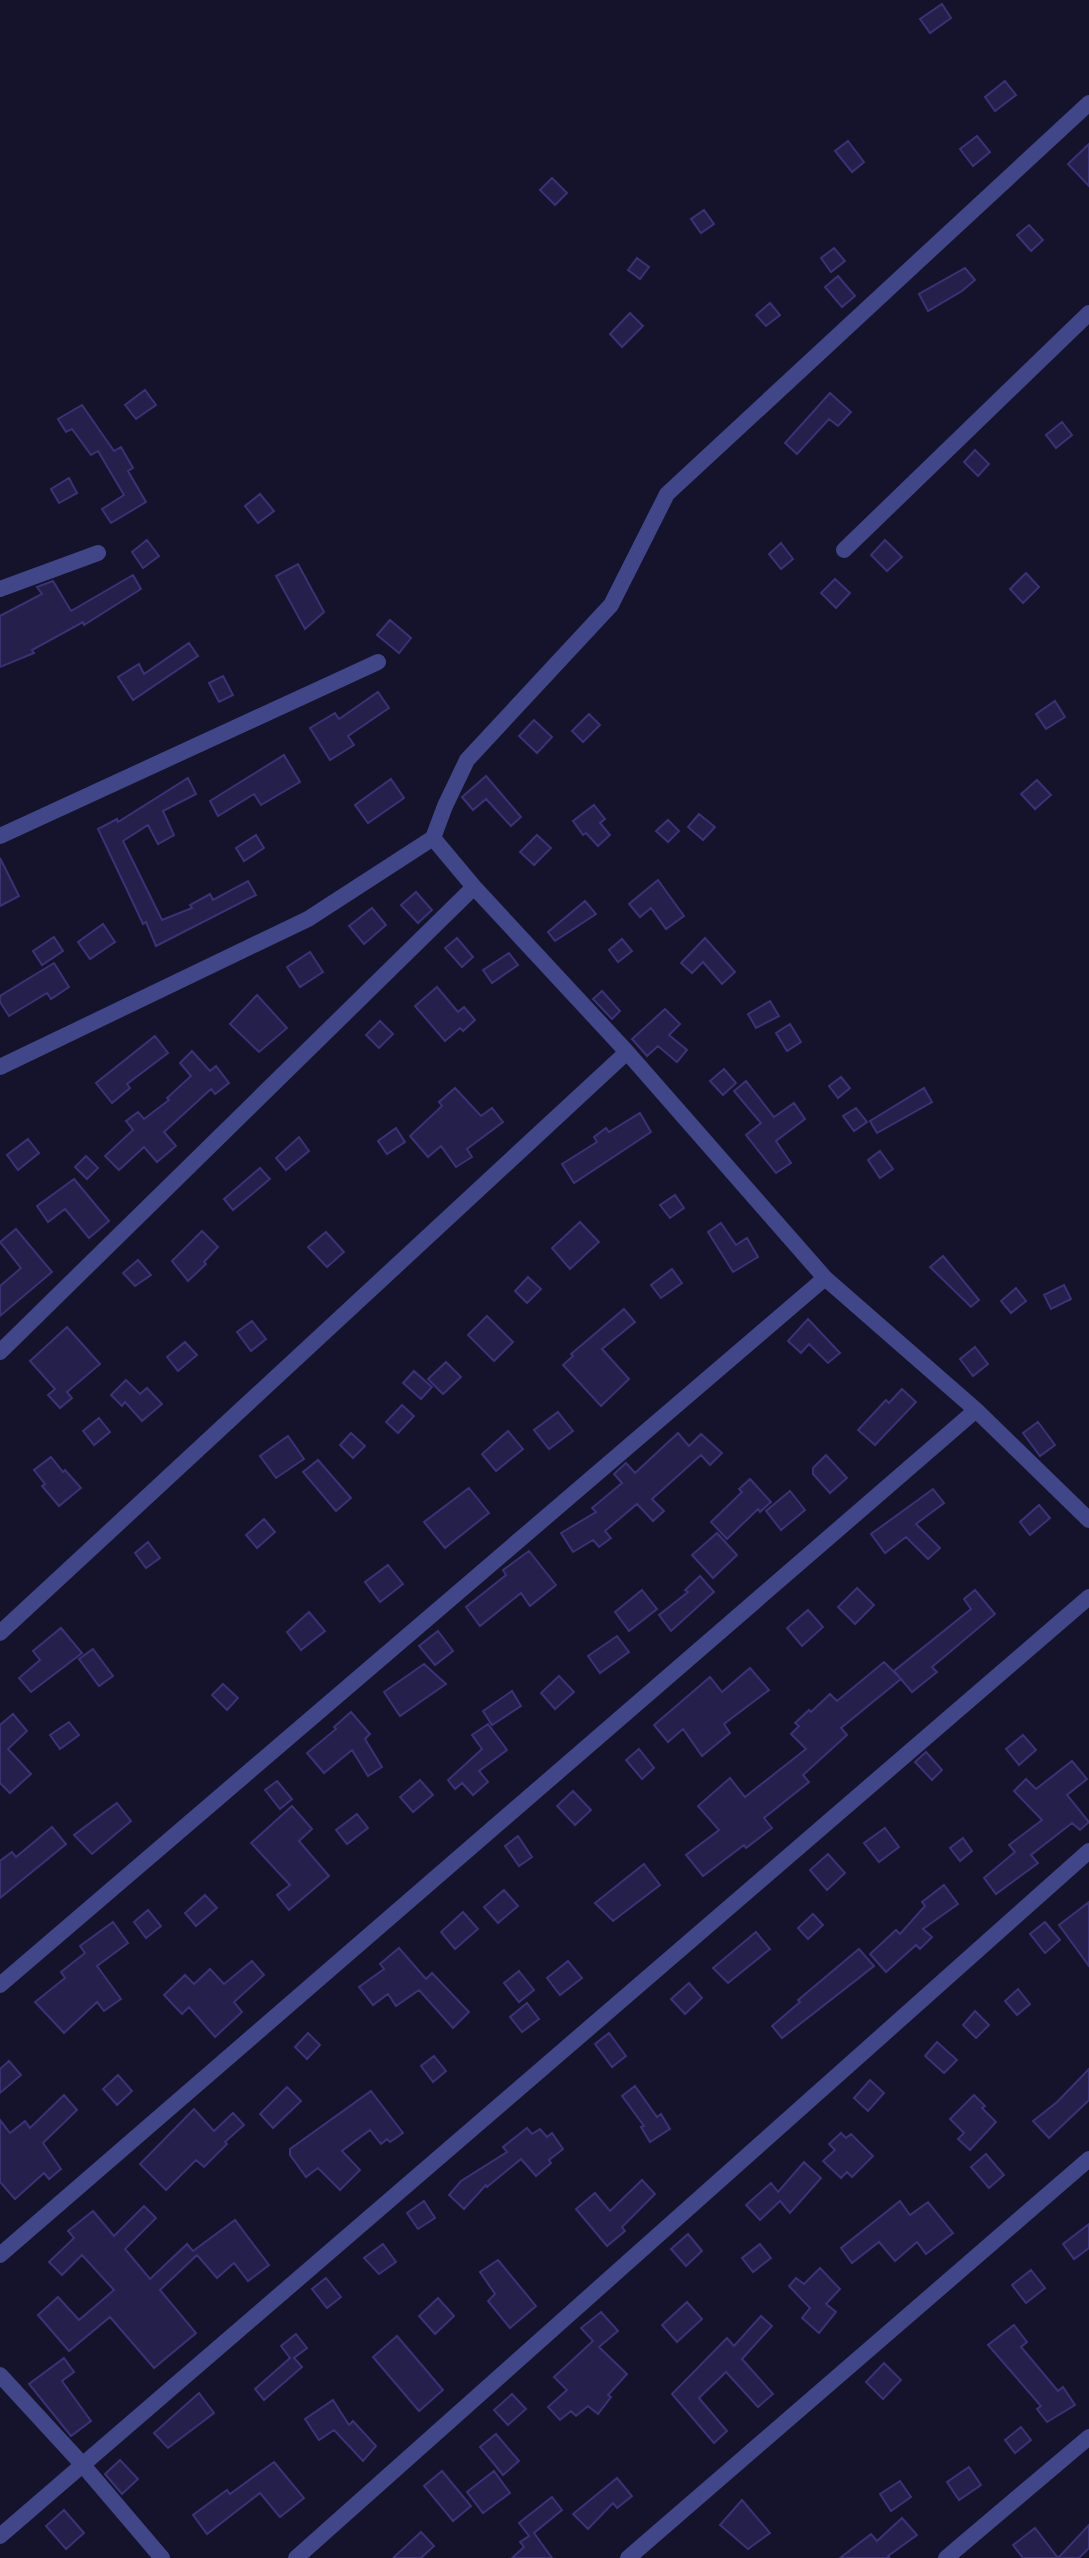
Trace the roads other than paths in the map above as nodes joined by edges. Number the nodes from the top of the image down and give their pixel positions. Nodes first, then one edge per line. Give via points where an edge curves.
1 (1089, 103) edge
2 (1089, 313) edge
3 (844, 550) dead end
4 (98, 553) dead end
5 (0, 589) edge
6 (378, 662) dead end
7 (0, 836) edge
8 (433, 838) junction
9 (474, 887) junction
10 (627, 1052) junction
11 (0, 1067) edge
12 (825, 1278) junction
13 (0, 1352) edge
14 (976, 1410) junction
15 (1089, 1520) edge
16 (1089, 1597) edge
17 (0, 1633) edge
18 (1089, 1851) edge
19 (0, 1985) edge
20 (1089, 2159) edge
21 (0, 2255) edge
22 (0, 2375) edge
23 (1089, 2437) edge
24 (82, 2464) junction
25 (0, 2536) edge
26 (162, 2558) edge
27 (296, 2558) edge
28 (628, 2558) edge
29 (946, 2558) edge

1 - 8 street via 667,494 611,605 467,760
2 - 3 street
4 - 5 street
6 - 7 street
8 - 9 street
8 - 11 street via 308,919
9 - 10 street
9 - 13 street
10 - 12 street
10 - 17 street
12 - 14 street
12 - 19 street
14 - 15 street
14 - 21 street
16 - 24 street
18 - 27 street
20 - 28 street
22 - 24 street
23 - 29 street
24 - 25 street
24 - 26 street

